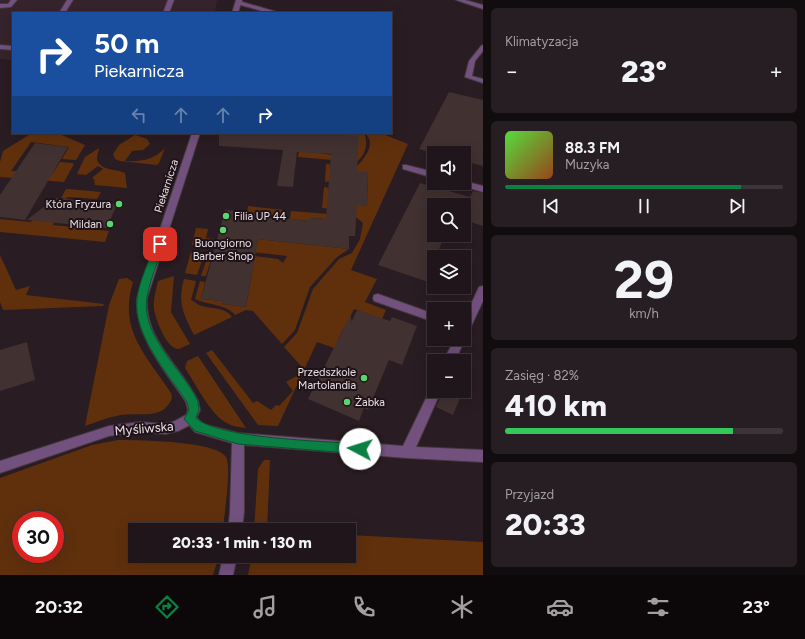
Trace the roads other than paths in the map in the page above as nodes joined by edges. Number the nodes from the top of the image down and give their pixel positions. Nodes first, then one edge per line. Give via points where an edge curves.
1 (14, 0) edge
2 (70, 0) edge
3 (171, 0) edge
4 (459, 0) edge
5 (239, 1) edge
6 (0, 6) edge
7 (483, 7) edge
8 (63, 12) edge
9 (166, 12) edge
10 (235, 12) edge
11 (272, 12) edge
12 (0, 47) edge
13 (483, 47) edge
14 (12, 48) edge
15 (483, 81) edge
16 (196, 134) edge
17 (406, 167) dead end
18 (427, 173) edge
19 (471, 186) edge
20 (483, 189) edge
21 (483, 290) edge
22 (378, 298) dead end
23 (471, 315) edge
24 (427, 316) edge
25 (432, 398) edge
26 (190, 419) junction
27 (238, 439) junction
28 (407, 452) junction
29 (483, 456) edge
30 (0, 467) edge
31 (236, 523) edge
32 (229, 563) edge
33 (226, 575) edge

1 - 6 lane via 9,6
2 - 8 lane
3 - 9 lane
4 - 7 lane
5 - 10 street
5 - 11 lane
12 - 14 lane
13 - 15 street via 472,61 468,77
16 - 26 street, Piekarnicza via 142,298 141,311 148,335 192,401 194,410
17 - 18 street
19 - 20 street
21 - 23 street
22 - 24 street
25 - 28 street
26 - 27 street via 199,428
26 - 30 street, Myśliwska via 178,426 165,429 108,431
27 - 28 street
27 - 31 street
28 - 29 street
32 - 33 street

